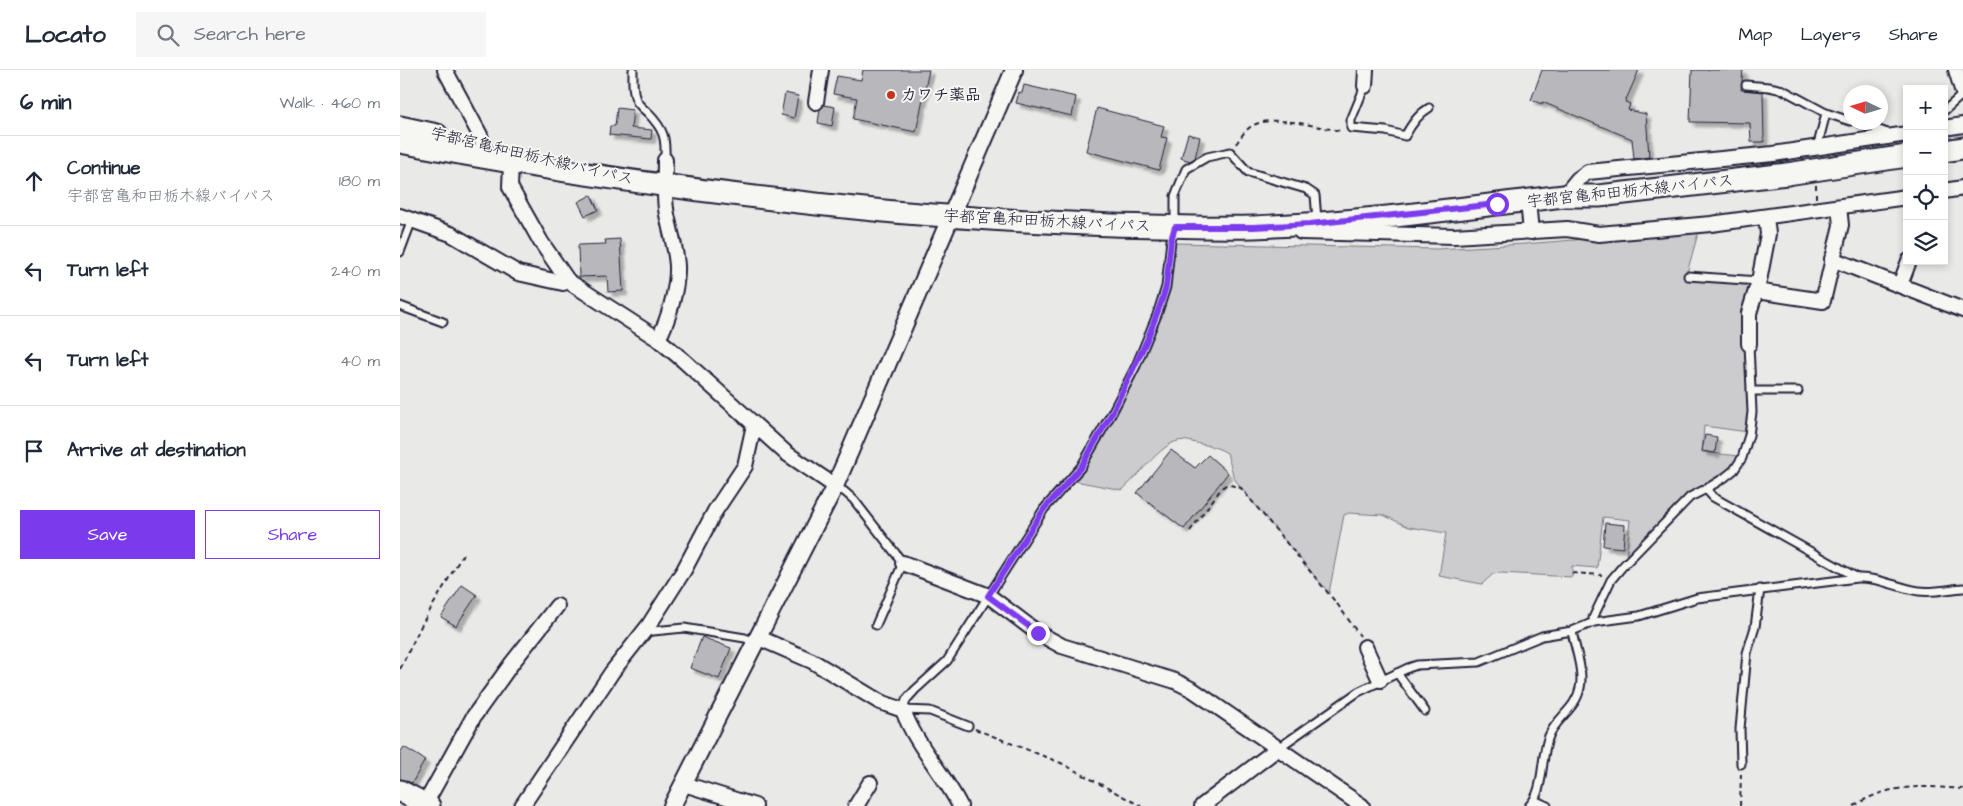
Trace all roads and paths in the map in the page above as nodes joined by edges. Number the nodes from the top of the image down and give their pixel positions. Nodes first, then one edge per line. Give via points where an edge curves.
1 (445, 70) edge
2 (633, 70) edge
3 (822, 70) edge
4 (1014, 70) edge
5 (1366, 70) edge
6 (1956, 70) edge
7 (1746, 85) dead end
8 (1365, 86) joint
9 (1963, 93) edge
10 (816, 102) dead end
11 (1948, 107) edge
12 (1429, 108) dead end
13 (1826, 113) junction
14 (1843, 119) edge
15 (1963, 125) edge
16 (400, 127) edge
17 (1948, 127) edge
18 (1351, 128) junction
19 (1884, 130) edge
20 (1901, 135) edge
21 (400, 142) edge
22 (1817, 148) junction
23 (1963, 148) edge
24 (1948, 150) edge
25 (486, 152) junction
26 (1230, 152) junction
27 (1903, 157) edge
28 (665, 160) joint
29 (511, 163) junction
30 (664, 187) junction
31 (1963, 188) edge
32 (1948, 190) edge
33 (1564, 196) junction
34 (1903, 198) edge
35 (1528, 200) junction
36 (1839, 207) junction
37 (951, 217) junction
38 (1766, 217) junction
39 (406, 218) edge
40 (1317, 223) junction
41 (1175, 227) junction
42 (1253, 227) junction
43 (1531, 232) junction
44 (400, 252) edge
45 (1832, 259) junction
46 (1908, 265) edge
47 (1688, 276) dead end
48 (568, 281) junction
49 (1900, 285) junction
50 (1758, 286) junction
51 (400, 306) edge
52 (1963, 310) edge
53 (443, 322) dead end
54 (658, 340) junction
55 (1749, 344) joint
56 (1751, 390) junction
57 (1798, 391) dead end
58 (754, 425) junction
59 (835, 486) junction
60 (1706, 490) junction
61 (1190, 531) dead end
62 (463, 554) dead end
63 (902, 562) junction
64 (1572, 573) dead end
65 (1613, 577) junction
66 (1857, 578) junction
67 (1963, 588) edge
68 (1760, 589) junction
69 (988, 596) junction
70 (557, 606) dead end
71 (1594, 622) junction
72 (876, 625) dead end
73 (1572, 631) junction
74 (643, 632) junction
75 (756, 639) junction
76 (1365, 647) joint
77 (400, 669) edge
78 (1397, 673) junction
79 (1380, 680) junction
80 (903, 710) junction
81 (1426, 711) dead end
82 (968, 726) joint
83 (1277, 749) junction
84 (1741, 764) joint
85 (870, 783) dead end
86 (684, 784) junction
87 (1963, 789) edge
88 (400, 791) edge
89 (1532, 803) edge
90 (428, 805) edge
91 (522, 806) edge
92 (672, 806) edge
93 (755, 806) edge
94 (856, 806) edge
95 (960, 806) edge
96 (1141, 806) edge
97 (1202, 806) edge
98 (1362, 806) edge
99 (1547, 806) edge
100 (1740, 806) edge
101 (1854, 806) edge

1 - 25 street
2 - 28 lane via 638,103 659,124 664,134
3 - 10 street
4 - 37 street
5 - 8 street
6 - 9 street
7 - 13 lane via 1783,90
8 - 18 lane via 1351,120
9 - 11 lane
12 - 18 lane via 1414,121 1405,136
13 - 14 lane
13 - 22 lane
15 - 17 street
16 - 25 main road, 宇都宮亀和田栃木線バイパス
18 - 26 path via 1342,131 1276,120 1262,122 1244,132
19 - 20 lane
20 - 22 street
21 - 25 main road, 宇都宮亀和田栃木線バイパス
22 - 33 street via 1588,172 1575,181
23 - 24 main road
25 - 29 main road, 宇都宮亀和田栃木線バイパス
25 - 30 main road, 宇都宮亀和田栃木線バイパス via 575,164
26 - 40 lane via 1248,172 1314,195
26 - 41 lane via 1207,157 1186,169 1176,196
27 - 33 main road, 宇都宮亀和田栃木線バイパス, bridge via 1599,196
28 - 30 street
29 - 30 main road, 宇都宮亀和田栃木線バイパス
29 - 48 street via 510,187
30 - 37 main road, 宇都宮亀和田栃木線バイパス
30 - 54 street via 677,266 665,328
31 - 32 street
33 - 35 main road, 宇都宮亀和田栃木線バイパス
34 - 36 street
35 - 40 main road, 宇都宮亀和田栃木線バイパス
35 - 43 street
36 - 38 street
36 - 45 street via 1841,225
37 - 41 main road, 宇都宮亀和田栃木線バイパス
37 - 59 street
38 - 43 street via 1599,234 1567,229
38 - 50 street via 1768,234
39 - 44 lane
39 - 48 street via 451,234 518,273 562,283
40 - 42 main road, 宇都宮亀和田栃木線バイパス
41 - 42 main road, 宇都宮亀和田栃木線バイパス
41 - 69 lane via 1162,300 1124,389 1081,467 1044,509
42 - 43 street via 1356,235 1454,236
45 - 49 street
45 - 50 street via 1823,301
46 - 49 street
47 - 50 lane
48 - 54 street
49 - 52 street
50 - 55 street via 1750,313
51 - 53 lane
54 - 58 street
55 - 56 lane
56 - 57 lane
56 - 60 lane via 1749,435 1742,458 1734,470
58 - 59 street via 786,453
58 - 74 street via 745,466
59 - 63 lane via 854,500
59 - 75 street
60 - 65 lane via 1690,497
60 - 66 lane via 1713,497
61 - 76 path via 1221,489 1228,484 1241,488 1338,605
62 - 77 path
63 - 69 street
63 - 72 lane
64 - 65 path
65 - 71 lane
66 - 67 lane via 1879,579 1920,591
66 - 68 lane
68 - 71 lane via 1697,598 1639,616
68 - 84 lane via 1755,627 1747,653 1740,729
69 - 80 lane via 947,661 914,690
69 - 83 street via 1038,633 1062,646 1193,690
70 - 90 street via 474,716
71 - 73 lane
73 - 78 lane via 1542,636 1479,662 1417,666
73 - 89 lane via 1581,686 1574,705 1549,734 1538,794
74 - 75 lane via 684,628
74 - 91 street via 612,672
75 - 80 street via 812,660 880,702
75 - 86 street
76 - 79 street
78 - 79 lane
78 - 81 lane
79 - 83 lane via 1332,709
80 - 82 lane via 930,711
80 - 95 street via 915,738 945,778
82 - 96 path via 1060,763
83 - 97 street
83 - 98 street
84 - 100 path
85 - 94 street
86 - 92 street
86 - 93 street
87 - 101 path via 1888,789
88 - 90 main road
89 - 99 lane

